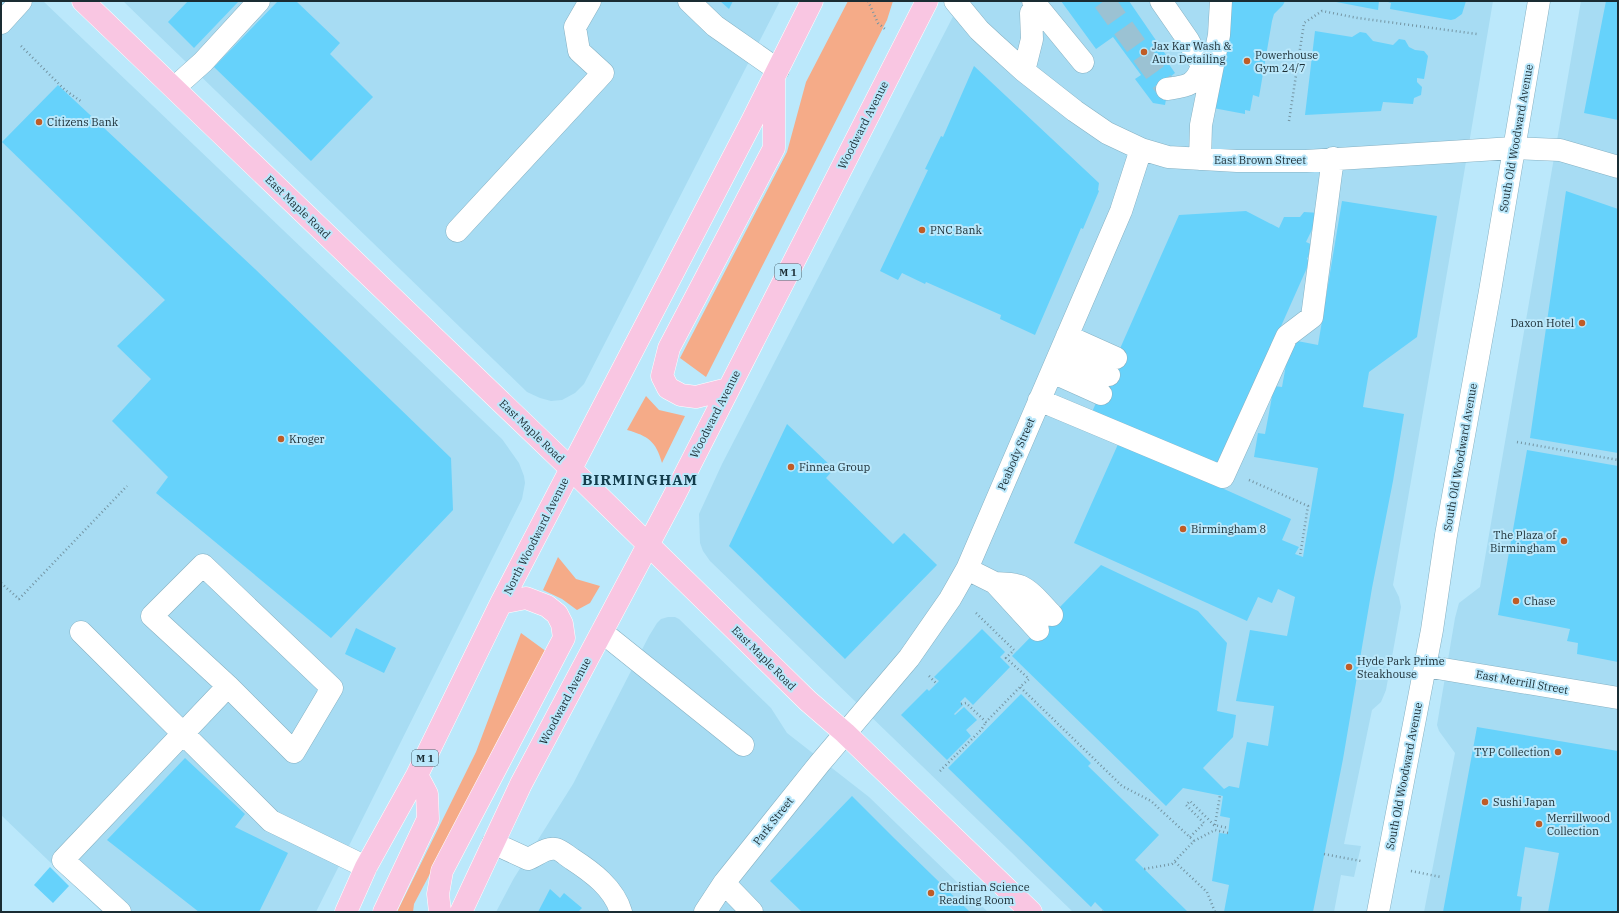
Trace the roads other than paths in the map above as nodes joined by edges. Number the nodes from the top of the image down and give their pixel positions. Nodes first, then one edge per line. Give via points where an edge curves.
1 (22, 1) edge
2 (84, 1) edge
3 (259, 1) edge
4 (590, 1) edge
5 (689, 1) edge
6 (812, 1) edge
7 (927, 1) edge
8 (955, 1) edge
9 (1161, 1) edge
10 (1221, 1) edge
11 (1539, 1) edge
12 (1034, 3) edge
13 (1, 23) edge
14 (1083, 62) dead end
15 (1024, 71) junction
16 (776, 74) junction
17 (174, 88) junction
18 (1167, 89) dead end
19 (1513, 148) junction
20 (1141, 149) junction
21 (1333, 158) junction
22 (1200, 159) junction
23 (1618, 167) edge
24 (457, 232) dead end
25 (1060, 354) junction
26 (728, 389) junction
27 (1040, 400) junction
28 (571, 469) junction
29 (648, 544) junction
30 (967, 569) junction
31 (501, 603) junction
32 (1045, 623) dead end
33 (81, 632) dead end
34 (602, 632) junction
35 (1425, 666) junction
36 (228, 686) junction
37 (1618, 698) edge
38 (183, 732) junction
39 (845, 733) junction
40 (742, 744) dead end
41 (417, 775) junction
42 (493, 842) junction
43 (366, 867) junction
44 (724, 883) junction
45 (120, 912) edge
46 (346, 912) edge
47 (384, 912) edge
48 (440, 912) edge
49 (461, 912) edge
50 (621, 912) edge
51 (705, 912) edge
52 (752, 912) edge
53 (1031, 912) edge
54 (1378, 912) edge

1 - 13 street
2 - 17 main road, East Maple Road
3 - 17 street via 203,62
4 - 24 street via 575,27 579,51 603,73
5 - 16 street via 715,26
6 - 16 main road, M 1
7 - 26 main road, Woodward Avenue / M 1
8 - 15 street, East Brown Street via 979,30
9 - 18 street via 1188,40 1202,66 1198,76 1187,86
10 - 22 street via 1219,35 1201,125
11 - 19 street, South Old Woodward Avenue
12 - 14 street
12 - 15 street via 1031,13 1032,39
15 - 20 street, East Brown Street via 1106,133
16 - 26 main road via 774,148 669,348 662,376 668,388 681,395 696,397
16 - 28 main road, M 1
17 - 28 main road, East Maple Road
19 - 21 street, East Brown Street
19 - 23 street, East Brown Street via 1560,150
19 - 35 street, South Old Woodward Avenue
20 - 22 street, East Brown Street via 1168,157
20 - 25 street, Peabody Street via 1121,211
21 - 22 street, East Brown Street via 1298,161
21 - 27 street via 1312,317 1286,336 1223,477
25 - 25 street via 1108,376
25 - 27 street, Peabody Street
26 - 29 main road, Woodward Avenue / M 1
27 - 30 street, Peabody Street
28 - 29 main road, East Maple Road
28 - 31 main road, North Woodward Avenue / M 1
29 - 34 main road, Woodward Avenue / M 1
29 - 39 main road, East Maple Road via 808,701
30 - 32 street via 995,584
30 - 39 street, Peabody Street via 950,599 908,658
31 - 41 main road, M 1
31 - 48 main road via 526,598 547,606 558,614 564,638 442,871 438,894
33 - 38 street
34 - 40 street
34 - 42 main road, Woodward Avenue / M 1 via 520,784
35 - 37 street, East Merrill Street
35 - 54 street, South Old Woodward Avenue
36 - 36 street via 152,616 203,564 332,688 294,752
36 - 38 street
38 - 43 street via 271,821
38 - 45 street via 63,860
39 - 44 street, Park Street
39 - 53 main road, East Maple Road
41 - 43 main road, M 1
41 - 47 main road via 427,794 428,819
42 - 49 main road, Woodward Avenue / M 1
42 - 50 street via 528,859 545,850 557,849 602,882 619,904
43 - 46 main road, M 1
44 - 51 street, Park Street
44 - 52 street

